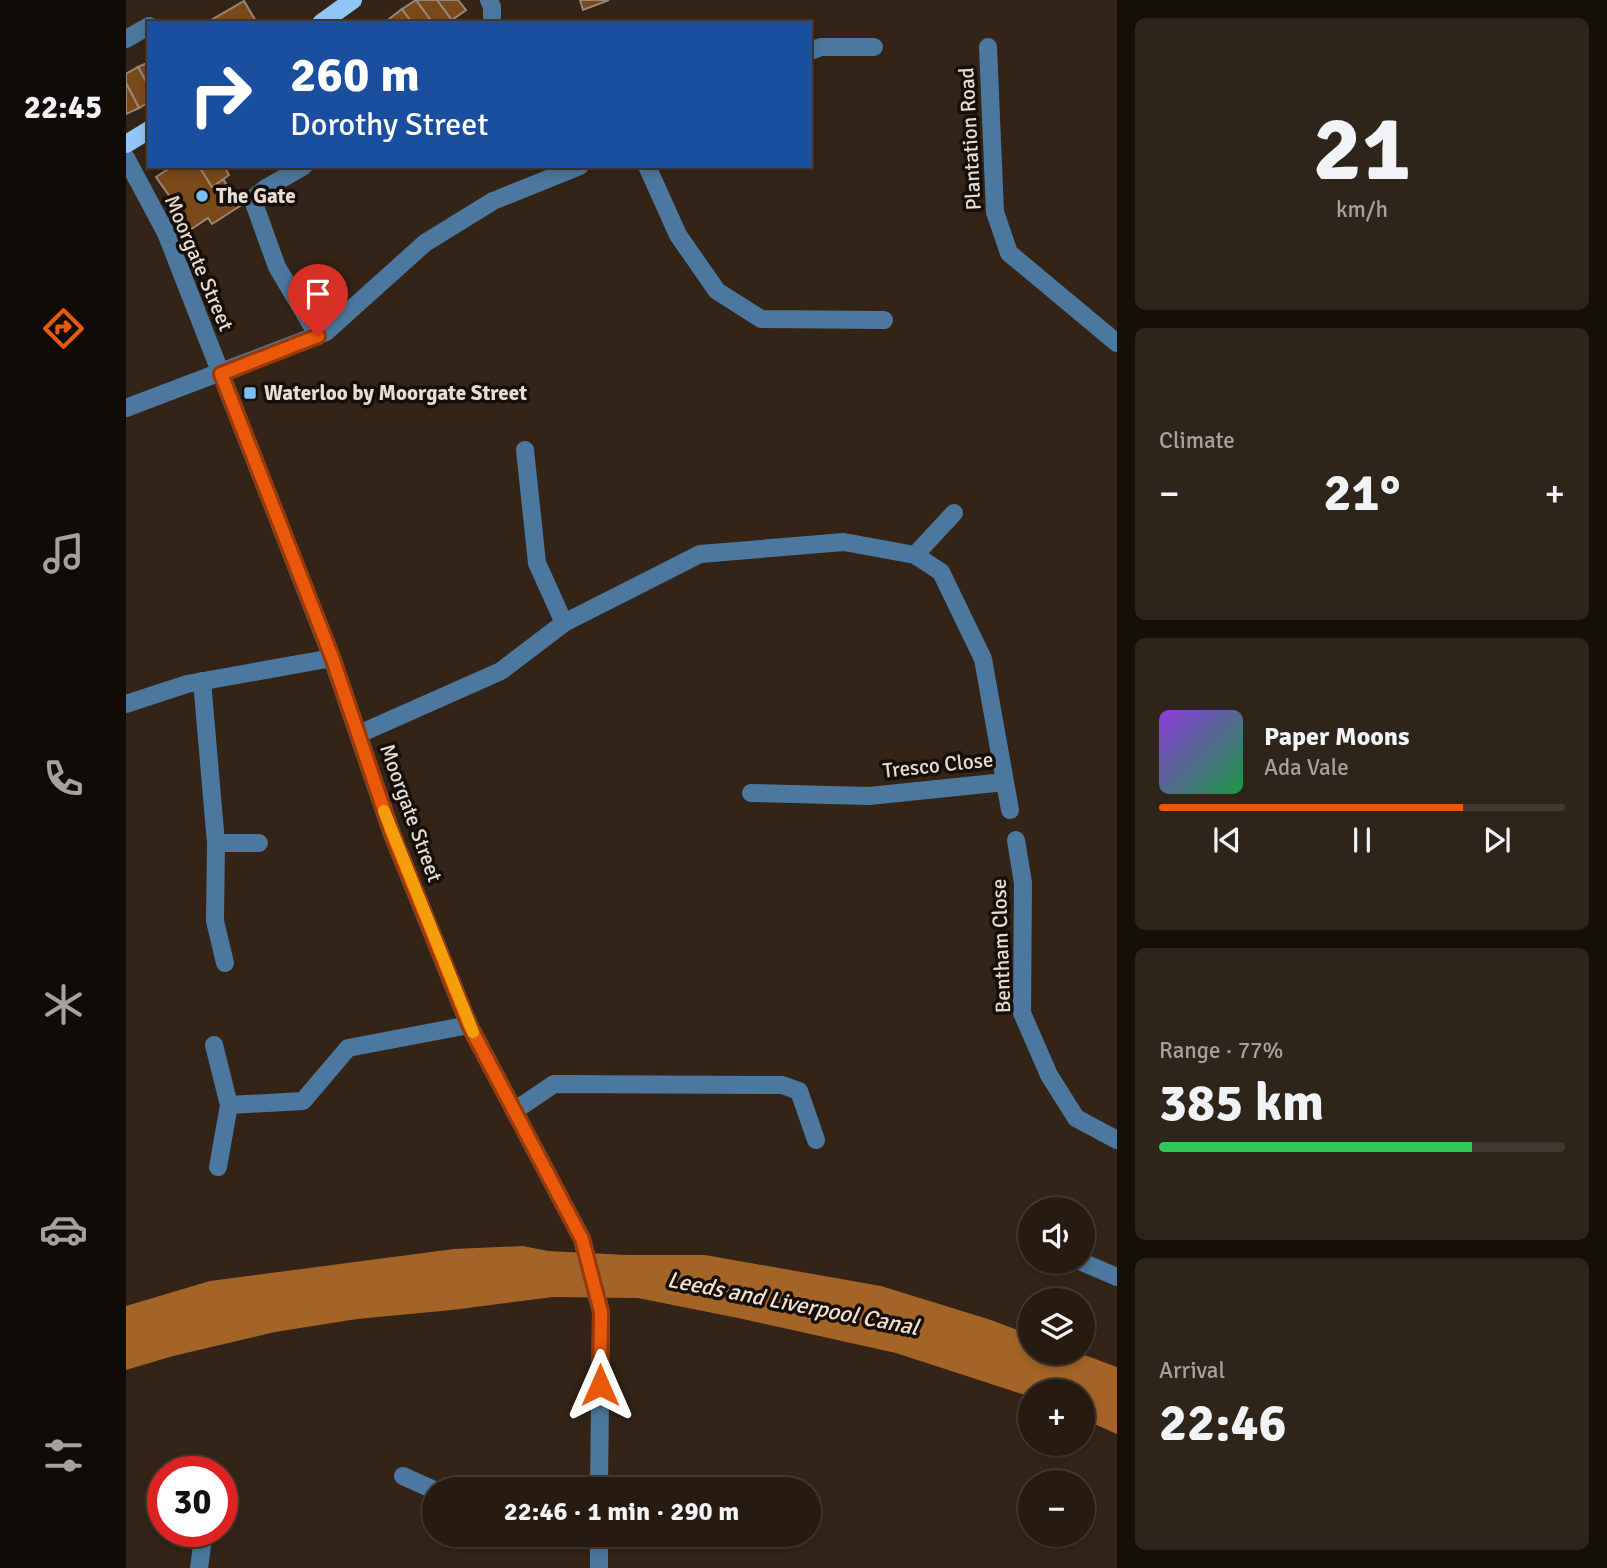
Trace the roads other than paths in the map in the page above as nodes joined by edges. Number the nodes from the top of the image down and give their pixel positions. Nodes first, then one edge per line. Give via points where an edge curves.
1 (353, 0) edge
2 (489, 0) edge
3 (324, 21) edge
4 (492, 21) edge
5 (147, 28) edge
6 (126, 39) edge
7 (874, 47) dead end
8 (988, 47) dead end
9 (812, 50) edge
10 (147, 131) edge
11 (126, 144) edge
12 (126, 158) edge
13 (301, 168) edge
14 (575, 168) edge
15 (648, 168) edge
16 (884, 320) dead end
17 (322, 334) junction
18 (1117, 343) edge
19 (221, 374) junction
20 (126, 408) edge
21 (525, 450) dead end
22 (954, 513) dead end
23 (915, 555) junction
24 (564, 623) junction
25 (332, 657) junction
26 (202, 681) junction
27 (126, 704) edge
28 (359, 734) junction
29 (1005, 782) junction
30 (751, 793) dead end
31 (1010, 810) dead end
32 (1016, 840) dead end
33 (216, 843) junction
34 (259, 843) dead end
35 (225, 963) dead end
36 (469, 1025) junction
37 (214, 1045) dead end
38 (229, 1105) junction
39 (514, 1111) junction
40 (816, 1140) dead end
41 (1117, 1140) edge
42 (218, 1167) dead end
43 (1095, 1268) edge
44 (1117, 1277) edge
45 (403, 1476) dead end
46 (599, 1477) edge
47 (422, 1485) edge
48 (202, 1547) edge
49 (599, 1547) edge
50 (199, 1568) edge
51 (599, 1568) edge

1 - 3 main road
2 - 4 street
5 - 6 street
7 - 9 street
8 - 18 street, Plantation Road via 995,212 1009,253
10 - 11 main road
12 - 19 street, Moorgate Street via 166,233
13 - 17 street via 255,197 255,206 277,267
14 - 17 street via 493,201 425,243
15 - 16 street via 678,235 717,290 761,319
17 - 19 street
19 - 20 street
19 - 25 street, Moorgate Street
21 - 24 street via 537,563
22 - 23 street
23 - 24 street, Tresco Close via 844,542 700,554
23 - 29 street, Tresco Close via 941,572 982,659
24 - 28 street, Tresco Close via 500,671
25 - 26 street
25 - 28 street, Moorgate Street
26 - 27 street
26 - 33 street
28 - 36 street, Moorgate Street via 392,834
29 - 30 street, Tresco Close via 869,796
29 - 31 street
32 - 41 street, Bentham Close via 1023,883 1022,1013 1049,1075 1076,1118
33 - 34 street
33 - 35 street via 215,922
36 - 38 street via 348,1048 303,1101
36 - 39 street, Moorgate Street
37 - 38 street
38 - 42 street
39 - 40 street via 554,1084 782,1085 799,1091
39 - 46 street, Moorgate Street via 582,1239 601,1312
43 - 44 street
45 - 47 street
48 - 50 street
49 - 51 street

